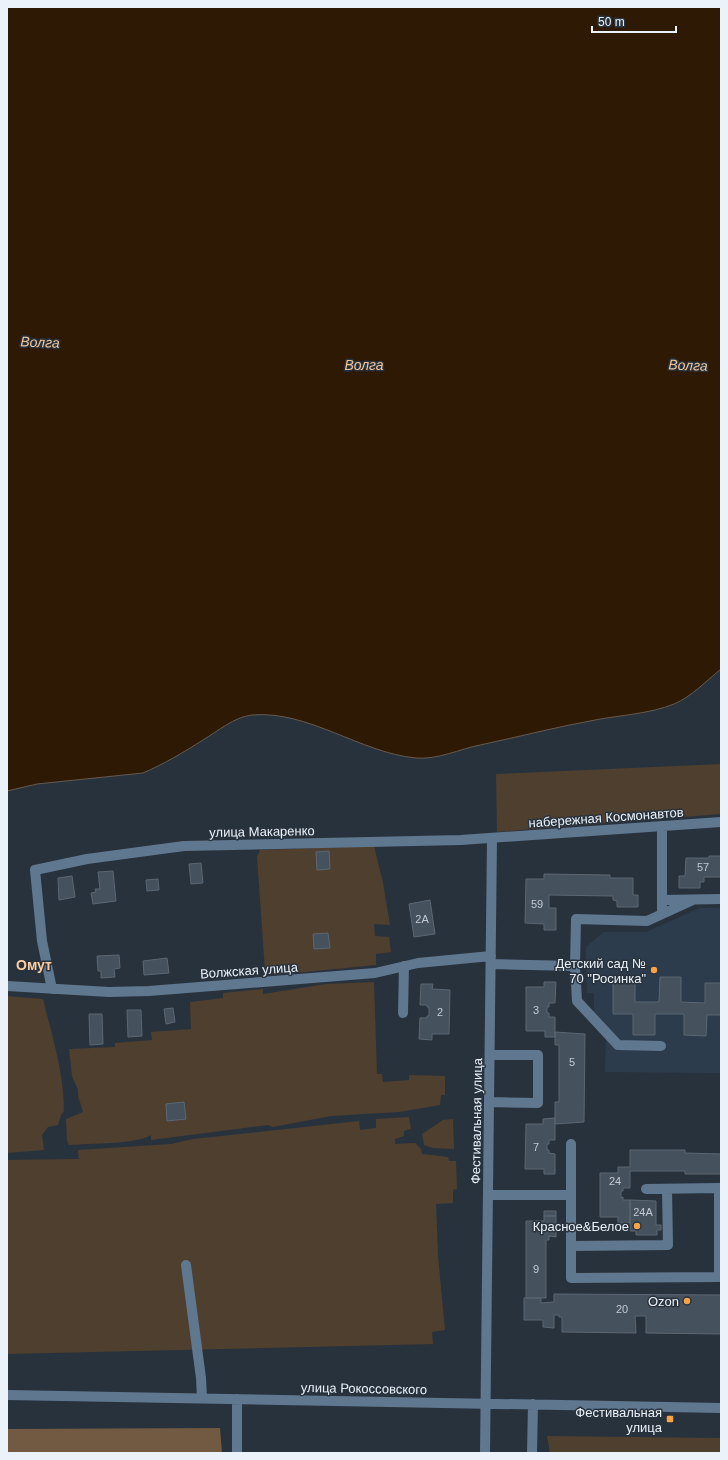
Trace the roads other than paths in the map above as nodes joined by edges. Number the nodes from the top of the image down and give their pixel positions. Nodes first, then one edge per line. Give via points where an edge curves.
1 (721, 822) edge
2 (662, 826) junction
3 (492, 839) junction
4 (721, 899) edge
5 (662, 900) junction
6 (693, 900) junction
7 (662, 914) junction
8 (491, 960) junction
9 (404, 966) junction
10 (575, 966) junction
11 (7, 986) edge
12 (52, 989) junction
13 (403, 1013) dead end
14 (661, 1046) dead end
15 (490, 1055) junction
16 (489, 1102) junction
17 (572, 1144) dead end
18 (720, 1188) edge
19 (646, 1189) dead end
20 (667, 1189) junction
21 (488, 1195) junction
22 (571, 1195) junction
23 (571, 1246) junction
24 (186, 1265) dead end
25 (7, 1394) edge
26 (202, 1398) junction
27 (237, 1399) junction
28 (485, 1404) junction
29 (533, 1404) junction
30 (721, 1408) edge
31 (237, 1453) edge
32 (485, 1453) edge
33 (532, 1453) edge

1 - 2 street, набережная Космонавтов
2 - 3 street, набережная Космонавтов
2 - 5 street
3 - 8 street, Фестивальная улица
3 - 12 street, улица Макаренко via 184,846 87,859 35,870 42,941
4 - 6 street
5 - 6 street
5 - 7 street
6 - 7 street
7 - 10 street via 647,921 576,919
8 - 9 street, Волжская улица via 418,963
8 - 10 street, Волжская улица
8 - 15 street, Фестивальная улица
9 - 12 street, Волжская улица via 375,973 149,991
9 - 13 street
10 - 14 street via 578,1001 618,1045
11 - 12 street, Волжская улица
15 - 16 street, Фестивальная улица
15 - 16 street via 538,1055 538,1103
16 - 21 street, Фестивальная улица
17 - 22 street
18 - 20 street
18 - 23 street via 719,1277 571,1278
19 - 20 street
20 - 23 street via 668,1245
21 - 22 street
21 - 28 street, Фестивальная улица
22 - 23 street
24 - 26 street
25 - 26 street, улица Рокоссовского
26 - 27 street, улица Рокоссовского
27 - 28 street, улица Рокоссовского
27 - 31 street
28 - 29 street, улица Рокоссовского
28 - 32 street, Фестивальная улица
29 - 30 street, улица Рокоссовского
29 - 33 street

